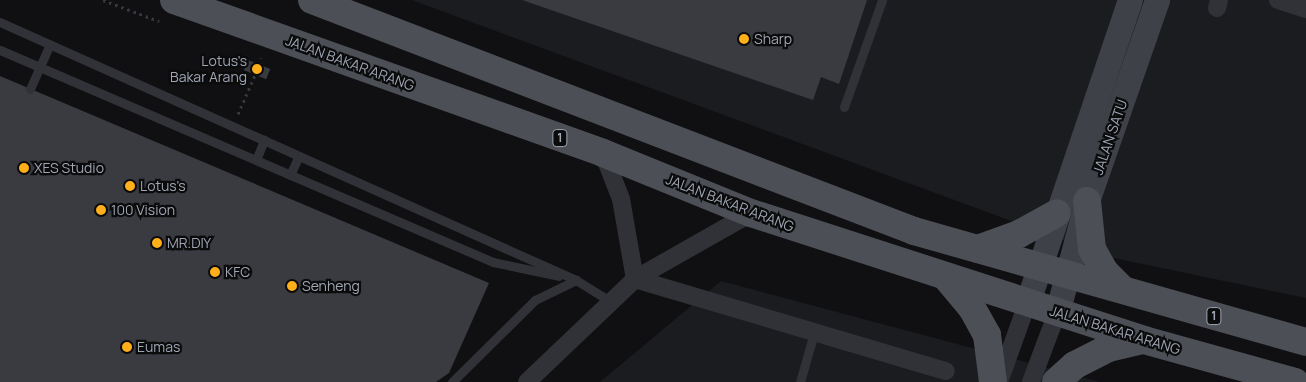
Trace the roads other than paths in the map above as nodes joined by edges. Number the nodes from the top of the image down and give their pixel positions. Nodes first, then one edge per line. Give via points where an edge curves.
1 (174, 0) edge
2 (312, 0) edge
3 (882, 0) edge
4 (1130, 0) edge
5 (1157, 0) edge
6 (1278, 0) edge
7 (1306, 9) edge
8 (0, 22) edge
9 (50, 44) junction
10 (0, 50) edge
11 (40, 68) junction
12 (30, 89) dead end
13 (844, 107) dead end
14 (264, 140) junction
15 (603, 153) junction
16 (299, 156) junction
17 (256, 160) junction
18 (290, 175) junction
19 (1087, 201) junction
20 (751, 212) junction
21 (1058, 213) junction
22 (978, 249) junction
23 (1039, 268) junction
24 (1069, 275) junction
25 (946, 277) junction
26 (635, 279) junction
27 (576, 280) junction
28 (1122, 289) junction
29 (609, 301) junction
30 (1028, 301) junction
31 (1057, 313) junction
32 (814, 333) junction
33 (1144, 340) junction
34 (1306, 342) edge
35 (946, 371) dead end
36 (452, 382) edge
37 (528, 382) edge
38 (800, 382) edge
39 (993, 382) edge
40 (999, 382) edge
41 (1031, 382) edge
42 (1056, 382) edge
43 (1294, 382) edge

1 - 15 main road, JALAN BAKAR ARANG / 1
2 - 22 main road, 1 via 914,231
3 - 13 lane
4 - 21 main road, JALAN SATU
5 - 19 main road, JALAN SATU
6 - 7 street
8 - 9 lane
9 - 11 lane
9 - 14 lane
10 - 11 lane
11 - 12 lane
11 - 17 lane
14 - 16 lane
14 - 17 lane
15 - 20 main road, JALAN BAKAR ARANG / 1
15 - 26 street via 621,199
16 - 18 lane
16 - 27 lane
17 - 18 lane
18 - 27 lane via 493,262
19 - 24 main road, JALAN SATU
19 - 28 main road via 1092,249 1104,271
20 - 25 main road, JALAN BAKAR ARANG / 1
20 - 26 street
21 - 22 main road via 1019,234
21 - 23 main road, JALAN SATU
22 - 23 main road, 1
23 - 24 main road, 1
23 - 30 main road, JALAN SATU
24 - 28 main road, 1
24 - 31 main road, JALAN SATU
25 - 30 main road, JALAN BAKAR ARANG / 1
25 - 39 main road via 972,308 987,335
26 - 29 street
26 - 32 street
27 - 29 lane
27 - 36 lane via 535,300
28 - 34 main road, 1
29 - 37 street
30 - 31 main road, JALAN BAKAR ARANG / 1
30 - 40 street
31 - 33 main road, JALAN BAKAR ARANG / 1
31 - 41 street
32 - 35 street
32 - 38 lane
33 - 42 main road via 1108,348 1075,366
33 - 43 main road, JALAN BAKAR ARANG / 1

